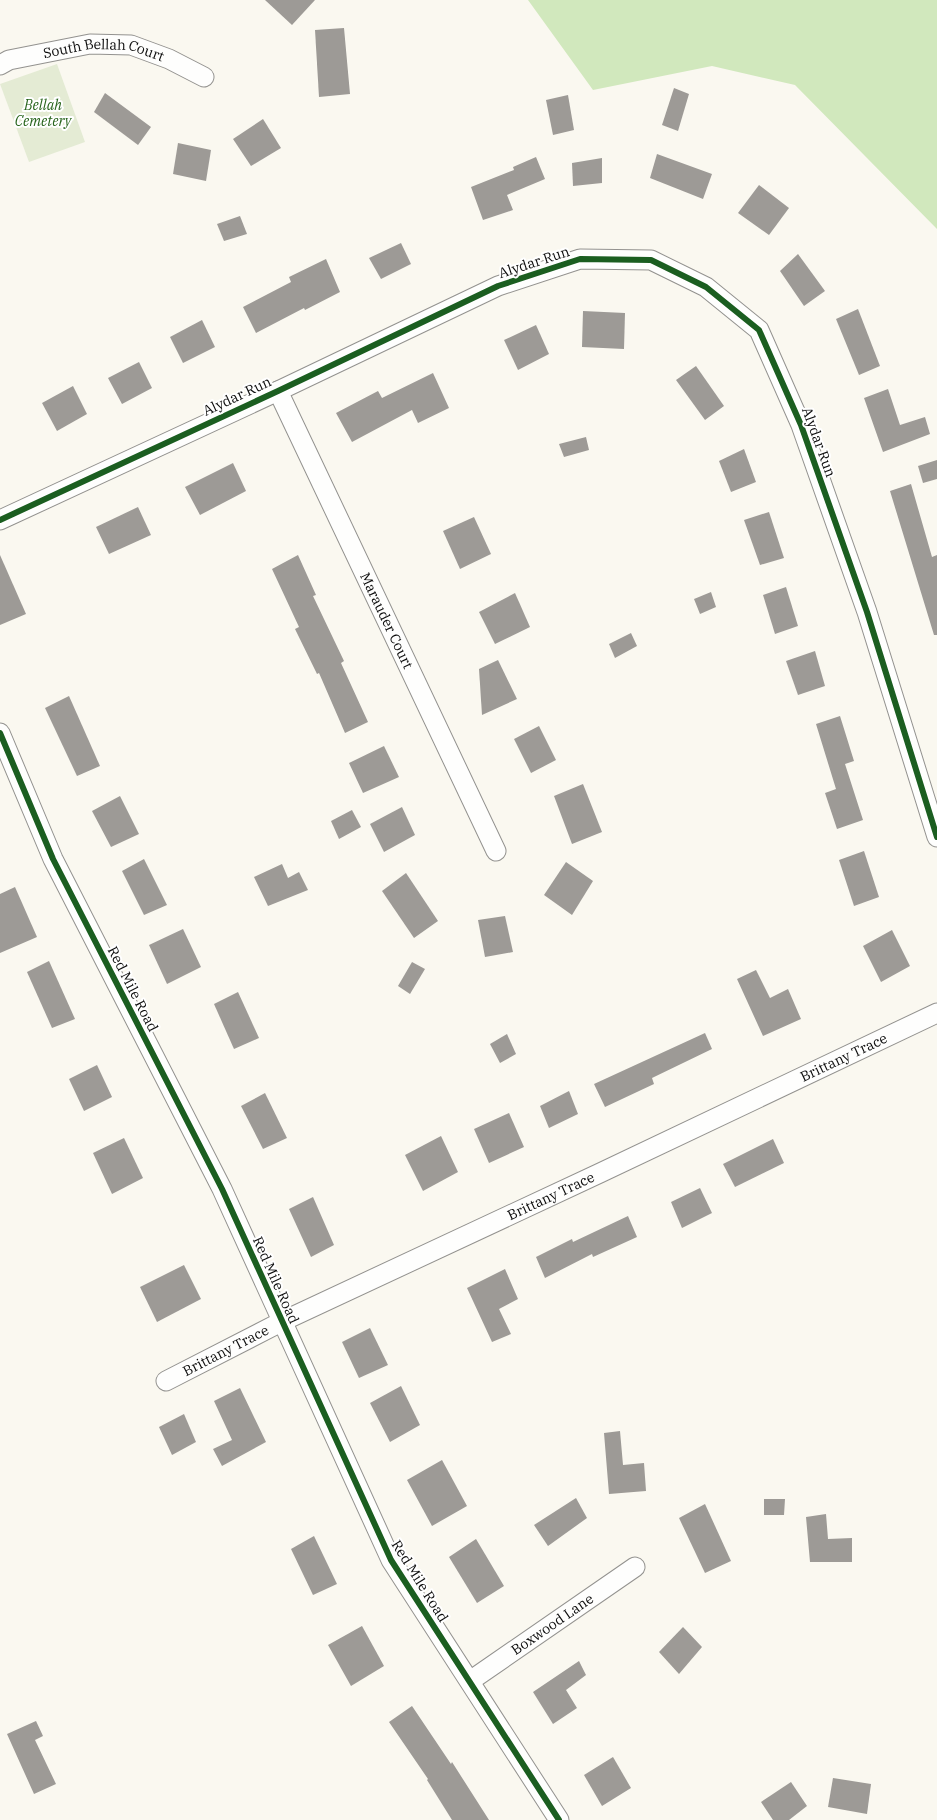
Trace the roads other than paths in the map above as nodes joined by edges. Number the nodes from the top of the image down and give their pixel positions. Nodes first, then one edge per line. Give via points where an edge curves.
1 (0, 65) edge
2 (204, 77) dead end
3 (278, 391) junction
4 (0, 520) edge
5 (0, 733) edge
6 (937, 837) edge
7 (496, 851) dead end
8 (937, 1013) edge
9 (281, 1322) junction
10 (166, 1381) dead end
11 (635, 1567) dead end
12 (470, 1682) junction
13 (559, 1820) edge

1 - 2 street, South Bellah Court via 9,60 90,44 130,45 169,59
3 - 4 street, Alydar Run
3 - 6 street, Alydar Run via 498,286 580,259 651,260 706,288 759,330 802,425 867,612
3 - 7 street, Marauder Court
5 - 9 street, Red Mile Road via 54,859 222,1189
8 - 9 street, Brittany Trace
9 - 10 street, Brittany Trace
9 - 12 street, Red Mile Road via 391,1560
11 - 12 street, Boxwood Lane
12 - 13 street, Red Mile Road

